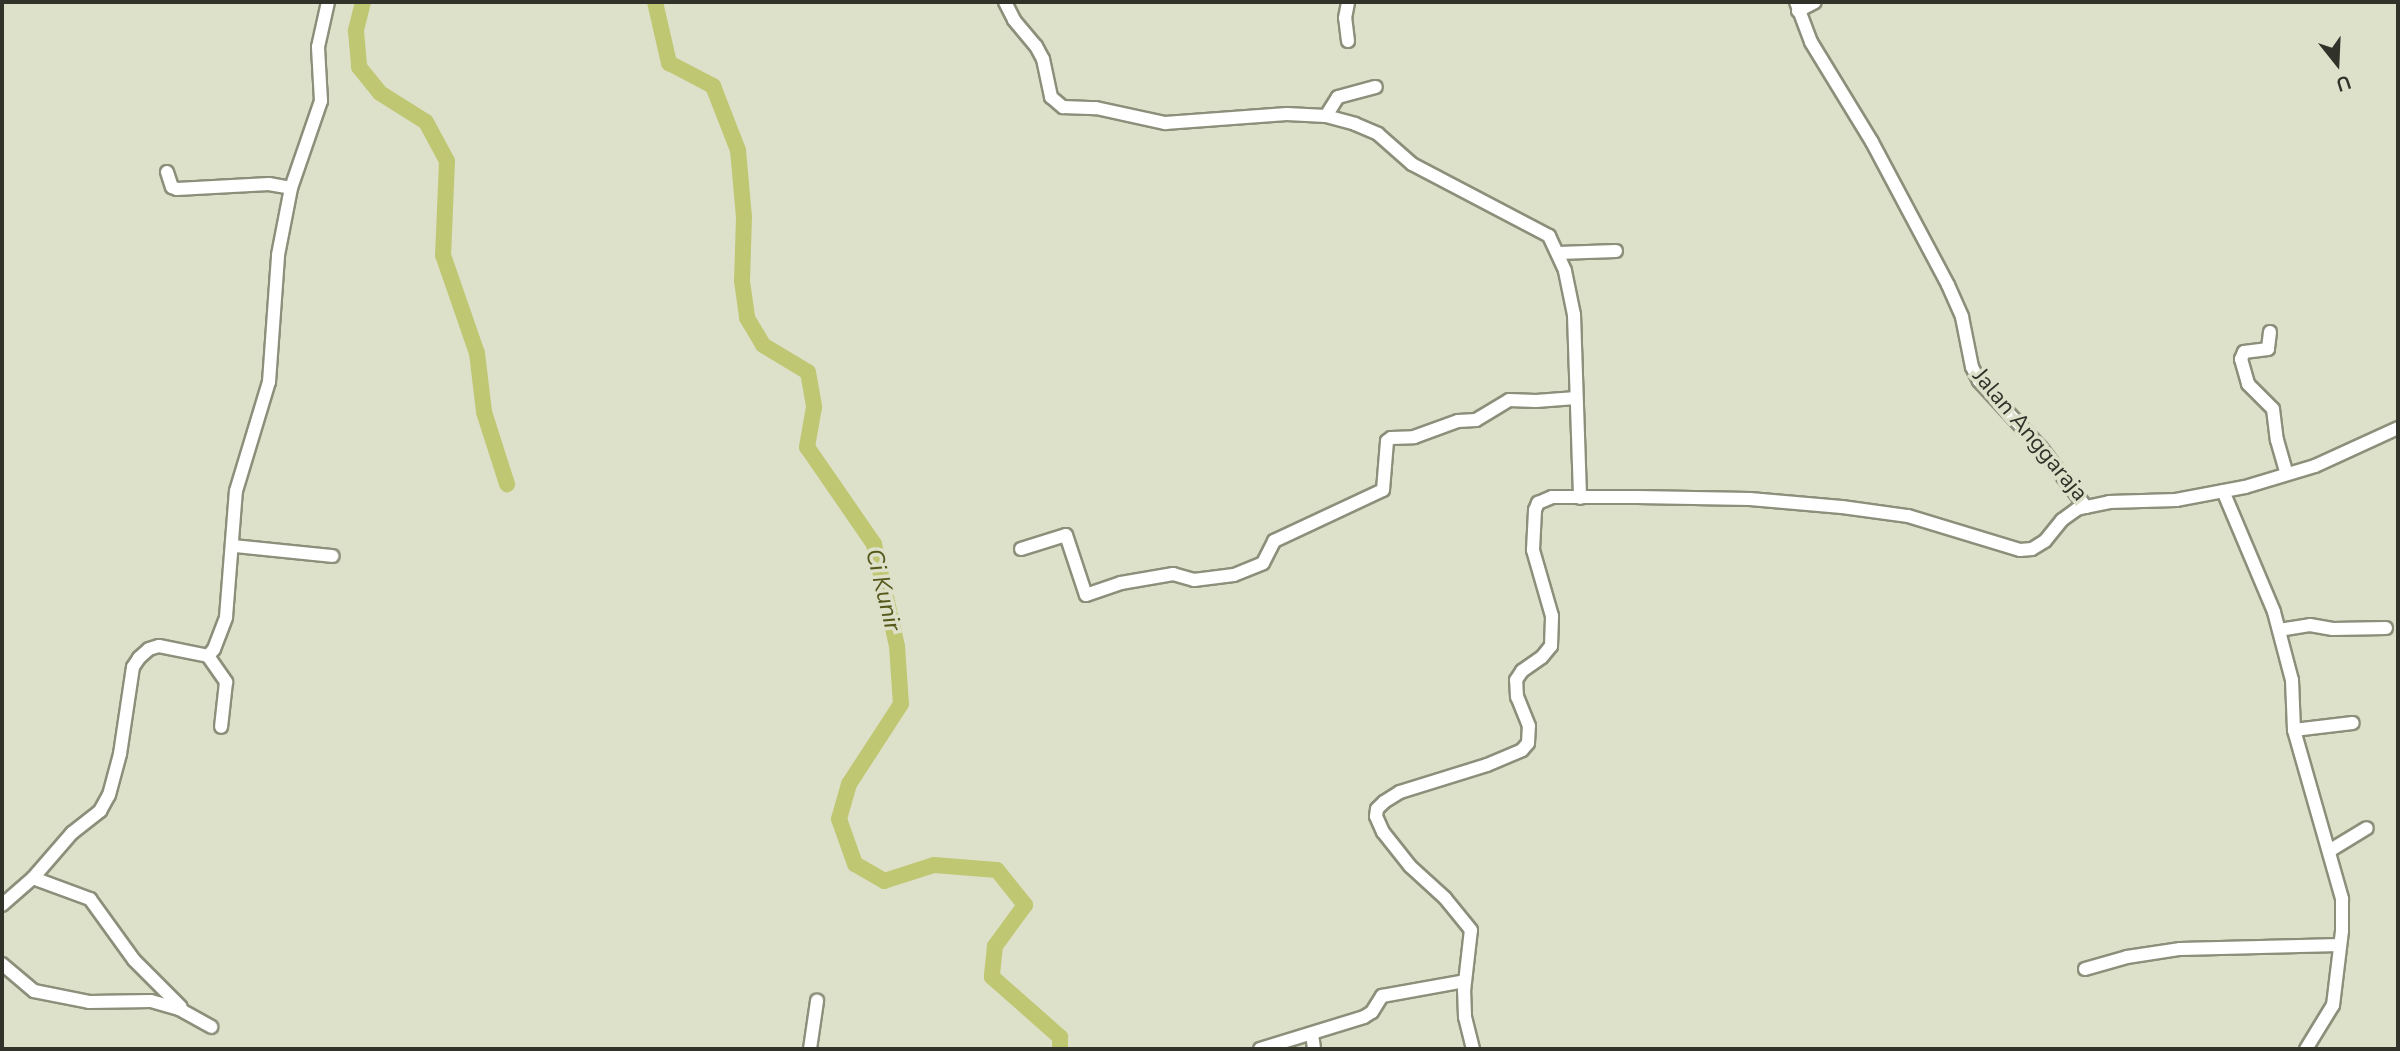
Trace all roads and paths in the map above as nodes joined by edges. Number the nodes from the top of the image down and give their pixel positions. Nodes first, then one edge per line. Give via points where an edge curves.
1 (328, 2) edge
2 (1004, 2) edge
3 (1349, 2) edge
4 (1815, 2) edge
5 (1797, 6) edge
6 (1348, 41) dead end
7 (1376, 87) dead end
8 (1326, 117) junction
9 (167, 172) dead end
10 (291, 188) junction
11 (1616, 251) dead end
12 (1558, 253) junction
13 (2270, 332) dead end
14 (1576, 398) junction
15 (2398, 428) edge
16 (2287, 474) junction
17 (2223, 491) junction
18 (1580, 498) junction
19 (2081, 508) junction
20 (233, 545) junction
21 (1021, 549) dead end
22 (332, 556) dead end
23 (2386, 628) dead end
24 (2279, 630) junction
25 (208, 656) junction
26 (2353, 723) dead end
27 (221, 727) dead end
28 (2294, 730) junction
29 (2367, 828) dead end
30 (2329, 851) junction
31 (33, 878) junction
32 (2, 905) edge
33 (2340, 945) junction
34 (2, 964) edge
35 (2085, 969) dead end
36 (1465, 981) junction
37 (817, 1001) dead end
38 (191, 1016) junction
39 (211, 1027) dead end
40 (1312, 1034) junction
41 (810, 1049) edge
42 (1260, 1049) edge
43 (1314, 1049) edge
44 (1473, 1049) edge
45 (2306, 1049) edge

1 - 10 street via 318,47 321,101
2 - 8 street via 1036,46 1054,102 1063,107 1096,108 1165,123 1252,115
3 - 6 street via 1345,18
4 - 5 street
5 - 19 street, Jalan Anggaraja via 1811,42 1872,142 1948,285 1962,317 1979,382 2041,448
7 - 8 street via 1338,97
8 - 12 street via 1378,134 1412,164 1549,236
9 - 10 street via 177,189 269,184
10 - 20 street via 278,255 269,382 236,491
11 - 12 street
12 - 14 street via 1574,315
13 - 16 street via 2267,349 2244,352 2241,359 2248,384 2273,409
14 - 18 street
14 - 21 street via 1509,400 1476,420 1391,438 1382,490 1274,541 1263,564 1230,576 1192,580 1172,575 1121,583 1086,595 1066,535
15 - 16 street, Jalan Anggaraja
16 - 17 street, Jalan Anggaraja
17 - 19 street, Jalan Anggaraja
17 - 24 street
18 - 19 street via 1750,499 1842,507 1908,516 2020,550 2045,541 2062,520
18 - 36 street via 1552,497 1538,503 1535,510 1533,550 1552,616 1551,646 1516,680 1517,697 1529,726 1528,743 1488,765 1400,792 1377,809 1378,825 1390,841 1471,930
20 - 22 street
20 - 25 street via 226,617
23 - 24 street via 2310,625
24 - 28 street via 2291,680
25 - 27 street via 226,682
25 - 31 street via 159,646 139,658 133,667 124,733 108,795 100,811 72,833
26 - 28 street
28 - 30 street
29 - 30 street
30 - 33 street via 2342,899
31 - 32 street
31 - 38 street via 90,899 134,960
33 - 35 street via 2180,949
33 - 45 street via 2333,1005
34 - 38 street via 42,993 89,1002 151,1001
36 - 40 street via 1382,996 1369,1014
36 - 44 street via 1465,1017
37 - 41 street
38 - 39 street
40 - 42 street
40 - 43 street

